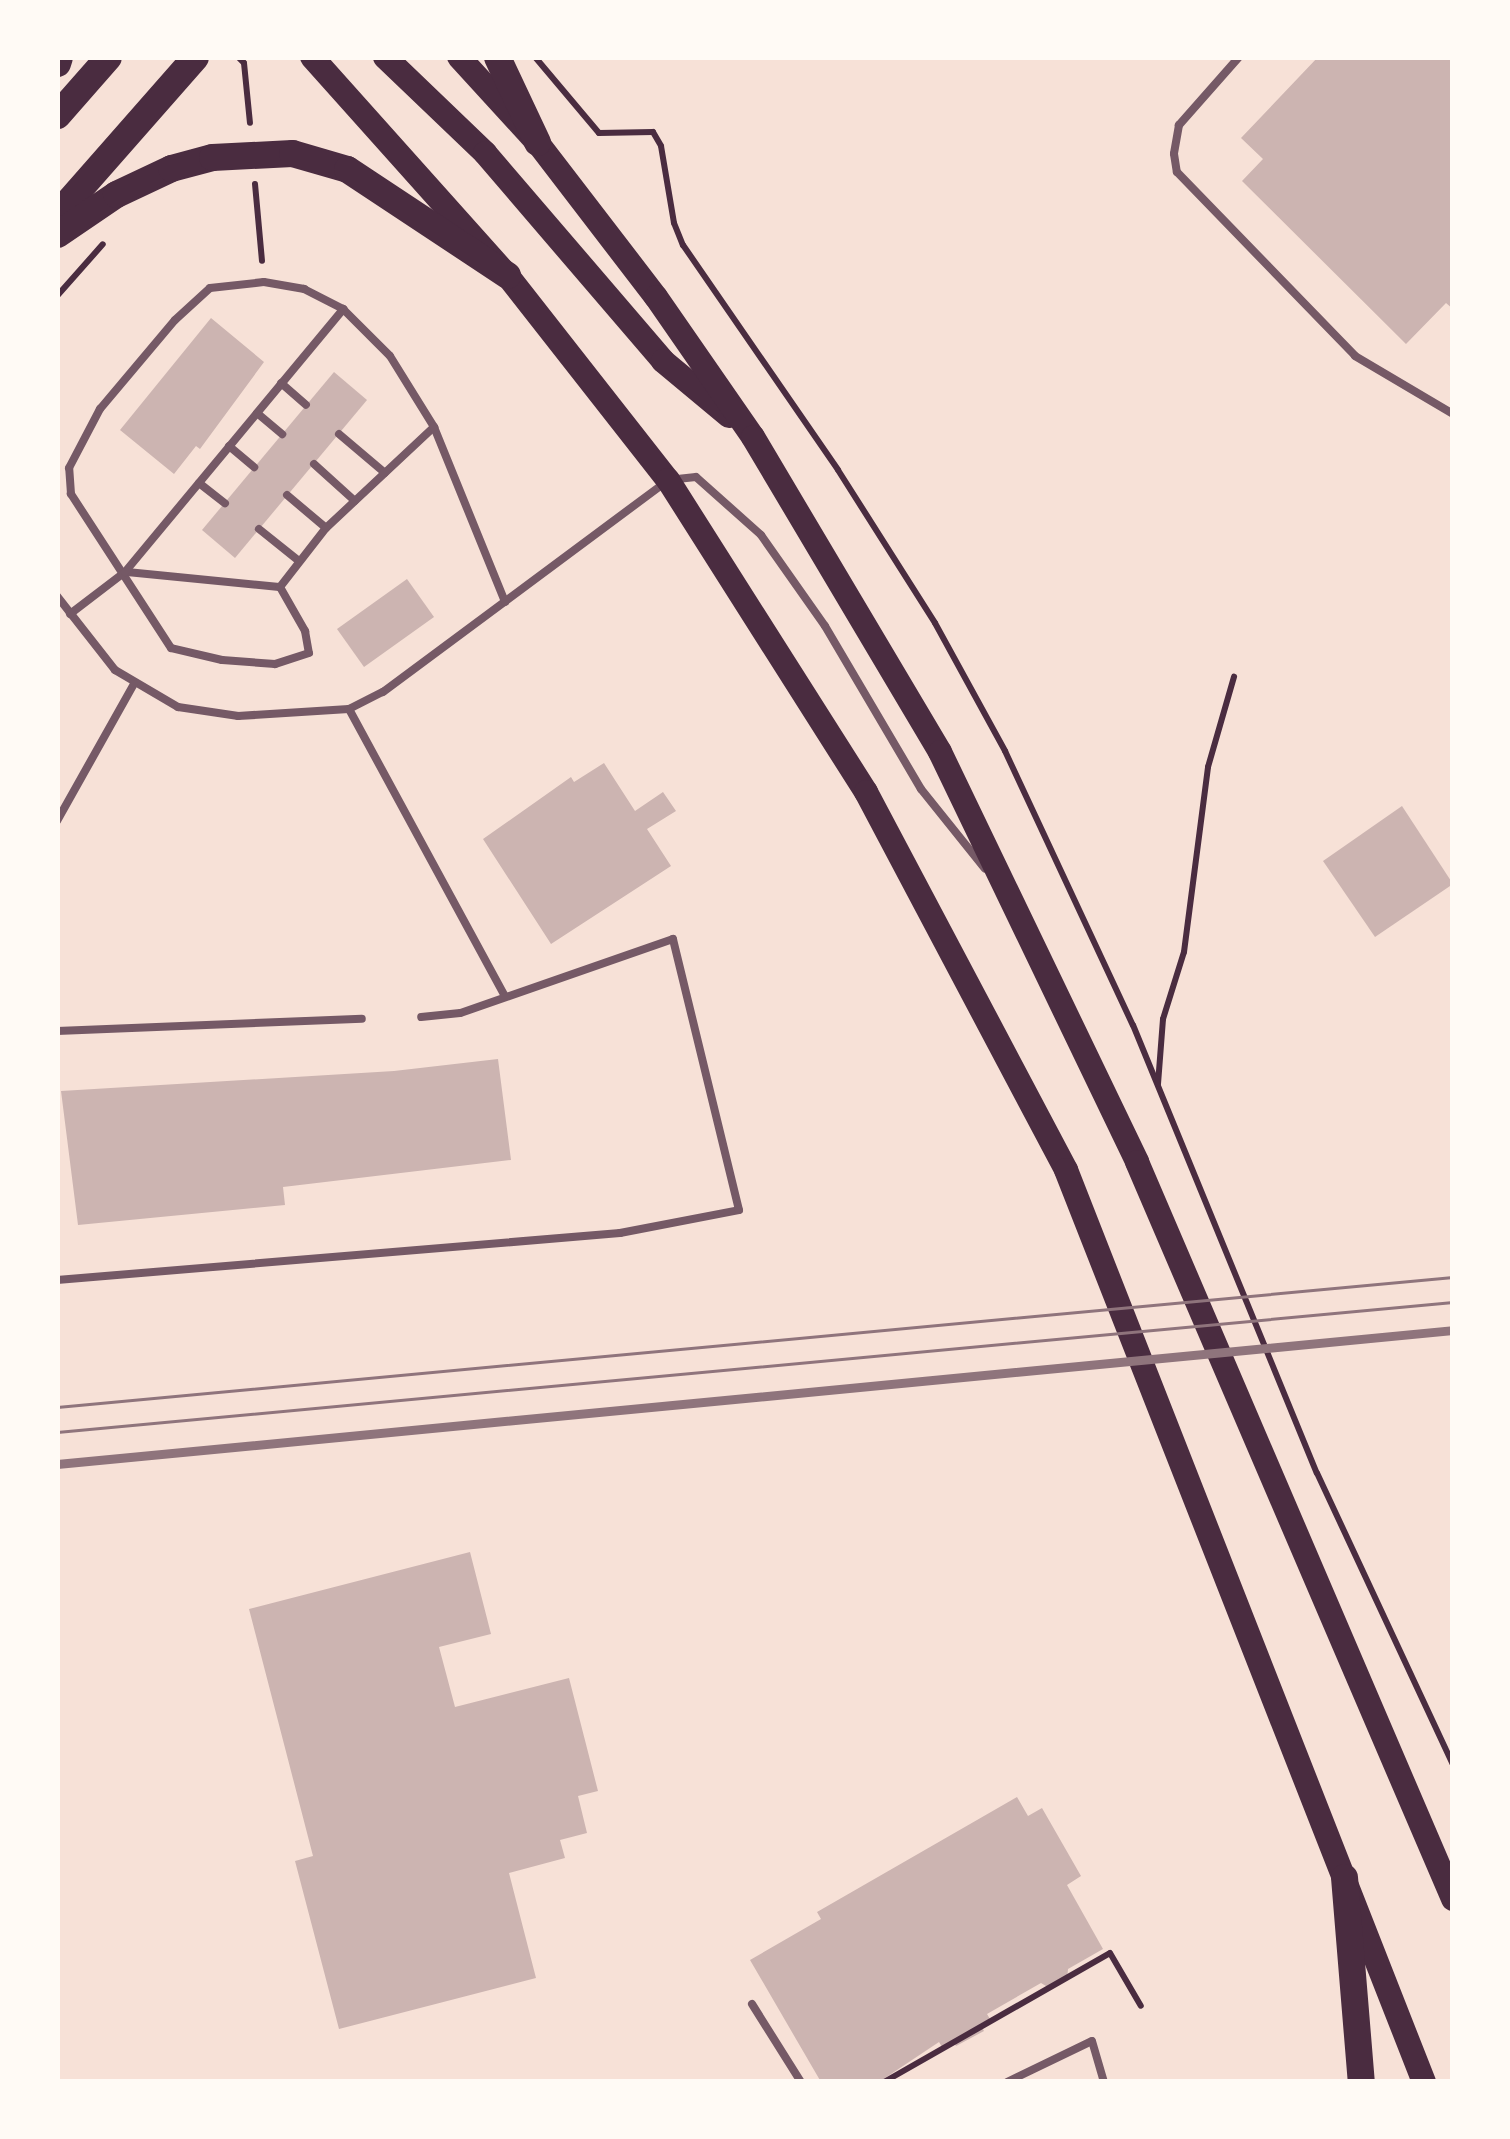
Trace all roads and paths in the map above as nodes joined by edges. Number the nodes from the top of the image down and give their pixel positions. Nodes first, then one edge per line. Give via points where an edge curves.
1 (108, 57) edge
2 (195, 57) edge
3 (312, 57) edge
4 (386, 57) edge
5 (459, 57) edge
6 (497, 57) edge
7 (535, 57) edge
8 (1239, 57) edge
9 (57, 115) edge
10 (537, 142) junction
11 (57, 214) edge
12 (118, 230) dead end
13 (57, 233) edge
14 (507, 275) junction
15 (57, 296) edge
16 (343, 310) junction
17 (281, 383) junction
18 (306, 405) dead end
19 (257, 413) junction
20 (1453, 415) edge
21 (434, 427) junction
22 (282, 434) dead end
23 (339, 434) dead end
24 (754, 437) junction
25 (229, 446) junction
26 (314, 464) dead end
27 (254, 467) dead end
28 (385, 473) junction
29 (668, 480) junction
30 (199, 483) junction
31 (287, 495) dead end
32 (355, 500) junction
33 (225, 503) dead end
34 (326, 528) junction
35 (259, 529) dead end
36 (299, 560) junction
37 (125, 572) junction
38 (280, 587) junction
39 (57, 596) edge
40 (505, 602) junction
41 (70, 614) junction
42 (1234, 677) dead end
43 (134, 684) junction
44 (349, 709) junction
45 (57, 821) edge
46 (1018, 909) junction
47 (504, 995) junction
48 (421, 1017) dead end
49 (362, 1019) dead end
50 (57, 1031) edge
51 (1158, 1089) junction
52 (57, 1280) edge
53 (1453, 1764) edge
54 (1344, 1877) junction
55 (1453, 1899) edge
56 (752, 2004) dead end
57 (1141, 2006) dead end
58 (801, 2082) edge
59 (884, 2082) edge
60 (1007, 2082) edge
61 (1104, 2082) edge
62 (1361, 2082) edge
63 (1424, 2082) edge

1 - 9 main road
2 - 11 main road
3 - 14 main road
4 - 24 main road via 485,153 663,361
5 - 10 main road
6 - 10 main road
7 - 51 path via 599,133 652,132 661,146 683,245 935,623 1005,751
8 - 20 lane via 1180,124 1177,172 1355,356
10 - 24 main road
12 - 15 path
13 - 14 main road via 171,168 292,153 347,169
14 - 29 main road
16 - 17 lane
16 - 21 lane via 391,356
16 - 37 lane via 264,282 210,288 100,409 69,468 70,494
17 - 18 lane
17 - 19 lane
19 - 22 lane
19 - 25 lane
21 - 28 lane
21 - 40 lane
23 - 28 lane
24 - 46 main road via 940,752
25 - 27 lane
25 - 30 lane
26 - 32 lane
28 - 32 lane
29 - 40 lane
29 - 46 lane via 684,475 710,485 761,535 920,789
29 - 54 main road via 866,793 1066,1170
30 - 33 lane
30 - 37 lane
31 - 34 lane
32 - 34 lane
34 - 36 lane
35 - 36 lane
36 - 38 lane
37 - 38 lane
37 - 38 lane via 171,648 222,660 275,664 309,653
37 - 41 lane
39 - 41 lane
40 - 44 lane
41 - 43 lane
42 - 51 path via 1197,824
43 - 44 lane via 178,707 238,716
43 - 45 lane
44 - 47 lane
46 - 55 main road via 1137,1162
47 - 48 lane
47 - 52 lane via 673,938 739,1210 620,1233
49 - 50 lane
51 - 53 path via 1317,1473
54 - 62 main road
54 - 63 main road
56 - 58 lane
57 - 59 path via 1110,1953
60 - 61 lane via 1092,2041

